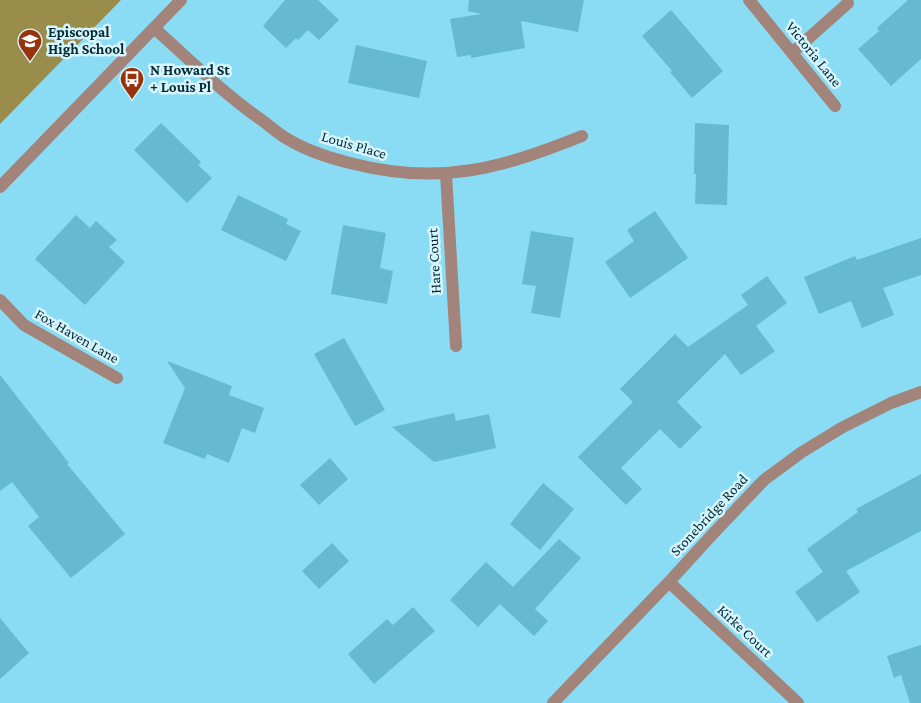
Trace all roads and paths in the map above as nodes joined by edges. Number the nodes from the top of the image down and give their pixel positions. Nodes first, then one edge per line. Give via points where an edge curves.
1 (181, 0) edge
2 (749, 0) edge
3 (848, 3) dead end
4 (154, 28) junction
5 (792, 52) junction
6 (835, 106) dead end
7 (582, 136) dead end
8 (446, 174) junction
9 (0, 187) edge
10 (0, 300) edge
11 (456, 346) dead end
12 (117, 378) dead end
13 (921, 392) edge
14 (669, 582) junction
15 (553, 703) edge
16 (798, 703) edge

1 - 4 street
2 - 5 street, Victoria Lane
3 - 5 street
4 - 8 street, Louis Place via 238,104 290,141 331,158 383,172
4 - 9 street
5 - 6 street, Victoria Lane
7 - 8 street, Louis Place via 491,168
8 - 11 street, Hare Court
10 - 12 street, Fox Haven Lane via 24,325
13 - 14 street, Stonebridge Road via 843,427 764,480
14 - 15 street, Stonebridge Road
14 - 16 street, Kirke Court

